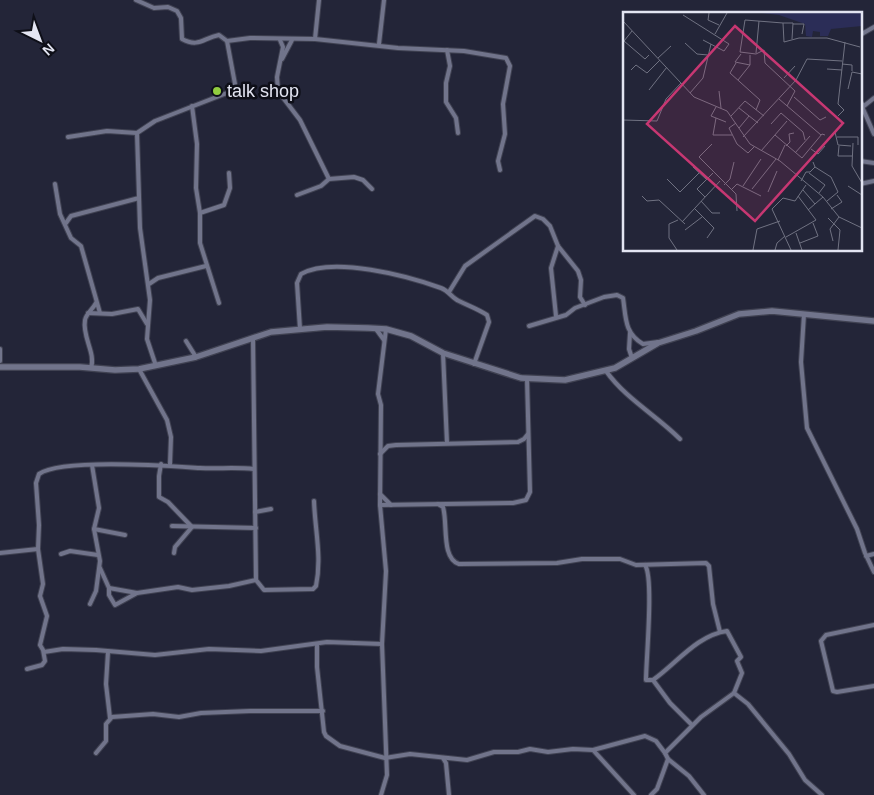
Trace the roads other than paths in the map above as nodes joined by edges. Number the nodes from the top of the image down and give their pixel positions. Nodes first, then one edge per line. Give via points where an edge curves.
1 (136, 0) edge
2 (319, 0) edge
3 (384, 0) edge
4 (874, 27) edge
5 (862, 34) edge
6 (314, 39) junction
7 (280, 40) junction
8 (292, 40) junction
9 (227, 41) junction
10 (379, 44) junction
11 (447, 50) junction
12 (282, 59) junction
13 (874, 98) edge
14 (862, 104) edge
15 (862, 105) edge
16 (192, 106) junction
17 (137, 133) junction
18 (458, 133) dead end
19 (874, 134) edge
20 (68, 137) dead end
21 (500, 170) dead end
22 (229, 173) dead end
23 (329, 179) junction
24 (55, 184) dead end
25 (372, 190) dead end
26 (297, 194) dead end
27 (139, 198) junction
28 (536, 209) dead end
29 (200, 213) junction
30 (531, 217) junction
31 (66, 223) junction
32 (558, 246) junction
33 (206, 266) junction
34 (148, 284) junction
35 (449, 292) junction
36 (96, 303) junction
37 (219, 303) dead end
38 (586, 305) junction
39 (100, 312) junction
40 (88, 313) junction
41 (804, 314) junction
42 (556, 316) junction
43 (874, 321) edge
44 (147, 324) junction
45 (529, 326) dead end
46 (300, 328) junction
47 (376, 329) junction
48 (386, 329) junction
49 (630, 332) junction
50 (253, 338) junction
51 (384, 340) junction
52 (665, 340) junction
53 (186, 341) dead end
54 (0, 349) edge
55 (443, 353) junction
56 (196, 358) junction
57 (632, 358) junction
58 (0, 361) edge
59 (474, 364) junction
60 (156, 366) junction
61 (0, 367) edge
62 (91, 368) junction
63 (139, 369) junction
64 (606, 371) junction
65 (527, 378) junction
66 (528, 432) junction
67 (680, 439) dead end
68 (521, 441) junction
69 (447, 443) junction
70 (529, 447) junction
71 (379, 455) junction
72 (161, 464) junction
73 (170, 464) junction
74 (92, 465) junction
75 (254, 469) junction
76 (380, 494) junction
77 (314, 501) dead end
78 (391, 504) junction
79 (438, 504) junction
80 (380, 505) junction
81 (271, 509) dead end
82 (256, 512) junction
83 (172, 526) dead end
84 (192, 527) junction
85 (256, 528) junction
86 (94, 529) junction
87 (125, 535) dead end
88 (38, 549) junction
89 (0, 553) edge
90 (174, 553) dead end
91 (61, 554) dead end
92 (874, 554) edge
93 (98, 555) junction
94 (866, 556) junction
95 (645, 565) junction
96 (100, 568) junction
97 (874, 572) edge
98 (256, 580) junction
99 (109, 588) junction
100 (137, 593) junction
101 (90, 604) dead end
102 (874, 625) edge
103 (720, 632) junction
104 (317, 644) junction
105 (382, 644) junction
106 (44, 652) junction
107 (108, 652) junction
108 (28, 669) dead end
109 (653, 680) junction
110 (874, 686) edge
111 (734, 693) junction
112 (323, 711) junction
113 (110, 718) junction
114 (692, 725) junction
115 (593, 750) junction
116 (96, 753) dead end
117 (665, 753) junction
118 (385, 758) junction
119 (443, 758) junction
120 (668, 760) junction
121 (381, 795) edge
122 (448, 795) edge
123 (634, 795) edge
124 (651, 795) edge
125 (704, 795) edge
126 (822, 795) edge

1 - 9 street via 154,8 168,6 177,11 181,18 182,39 189,43 219,35
2 - 6 street
3 - 10 street
4 - 5 street
6 - 8 street
6 - 10 street
7 - 8 street
7 - 9 street via 250,38
7 - 12 street
8 - 12 street
9 - 16 street via 235,84 232,91
10 - 11 street
11 - 18 street via 450,61 446,102 456,118
11 - 21 street via 508,60 510,70 503,104 505,134 498,161
12 - 23 street via 277,72 278,90 300,120
13 - 14 street via 864,106
15 - 19 street
16 - 17 street via 154,121
16 - 29 street
17 - 20 street via 107,131
17 - 27 street
22 - 29 street via 230,188 224,205
23 - 25 street via 359,177
23 - 26 street via 321,186
24 - 31 street via 60,214
27 - 31 street via 71,216
27 - 34 street
28 - 30 street
29 - 33 street via 200,243
30 - 32 street via 538,216 546,221
30 - 35 street via 465,266
31 - 36 street via 71,238 82,246
32 - 38 street via 580,277 580,297
32 - 42 street via 550,268
33 - 34 street via 158,278
33 - 37 street
34 - 44 street via 150,305
35 - 46 street via 389,272 332,268 307,270 298,277 297,283
35 - 59 street via 489,318
36 - 39 street
36 - 40 street
38 - 42 street via 566,315
38 - 49 street via 604,297 620,296
39 - 40 street
39 - 44 street via 112,314 138,309
40 - 62 street via 84,333 92,357
41 - 43 street
41 - 52 street via 772,311 739,314
41 - 94 street via 801,362 807,428 857,529
42 - 45 street
44 - 60 street via 147,339
46 - 47 street
46 - 50 street
47 - 48 street
47 - 51 street
48 - 51 street
48 - 55 street via 411,336
49 - 52 street via 636,340 646,344
49 - 57 street
50 - 56 street
50 - 75 street
51 - 71 street via 378,394 381,405
52 - 57 street
53 - 56 street
54 - 58 street
55 - 59 street
55 - 69 street
56 - 60 street
57 - 64 street
59 - 65 street
60 - 63 street
61 - 62 street
62 - 63 street
63 - 73 street via 167,420 171,437
64 - 65 street via 564,380
64 - 67 street via 618,388
65 - 66 street
66 - 68 street
66 - 70 street
68 - 69 street
68 - 70 street
69 - 71 street via 388,446
70 - 79 street via 530,492 526,500
71 - 76 street
72 - 73 street
72 - 74 street
72 - 84 street via 159,497
73 - 75 street
74 - 86 street via 99,508
74 - 88 street via 50,469 36,477
75 - 82 street
76 - 78 street
76 - 80 street
77 - 98 street via 320,561 314,589 266,591
78 - 79 street
78 - 80 street
79 - 95 street via 443,507 446,517 447,553 459,564 620,559
80 - 105 street via 386,572
81 - 82 street
82 - 85 street
83 - 84 street
84 - 85 street
84 - 90 street via 174,547
85 - 98 street
86 - 87 street
86 - 93 street
88 - 89 street
88 - 106 street via 43,584 40,596 47,616 40,645
91 - 93 street via 70,551
92 - 94 street
93 - 96 street
94 - 97 street
95 - 103 street via 692,562 708,565 712,604
95 - 109 street via 649,603 646,680
96 - 99 street
96 - 101 street
98 - 100 street via 192,590 178,587
99 - 100 street
99 - 100 street via 115,605
102 - 110 street via 826,635 821,641 833,691
103 - 109 street via 695,645
103 - 111 street via 727,631 741,657 737,661 742,673
104 - 105 street
104 - 107 street via 261,651 209,650 155,655
104 - 112 street
105 - 118 street via 386,699
106 - 107 street via 63,649
106 - 108 street via 44,664
107 - 113 street via 106,684
109 - 114 street
111 - 114 street
111 - 126 street via 748,704 789,754 805,780
112 - 113 street via 201,713 180,717 134,714
112 - 118 street via 324,732 333,742
113 - 116 street via 106,724 106,741
114 - 117 street
115 - 117 street via 646,736 656,741
115 - 119 street via 530,750 494,752 467,760
115 - 123 street
117 - 120 street
118 - 119 street via 410,754
118 - 121 street via 387,775
119 - 122 street
120 - 124 street via 657,789
120 - 125 street via 689,776

